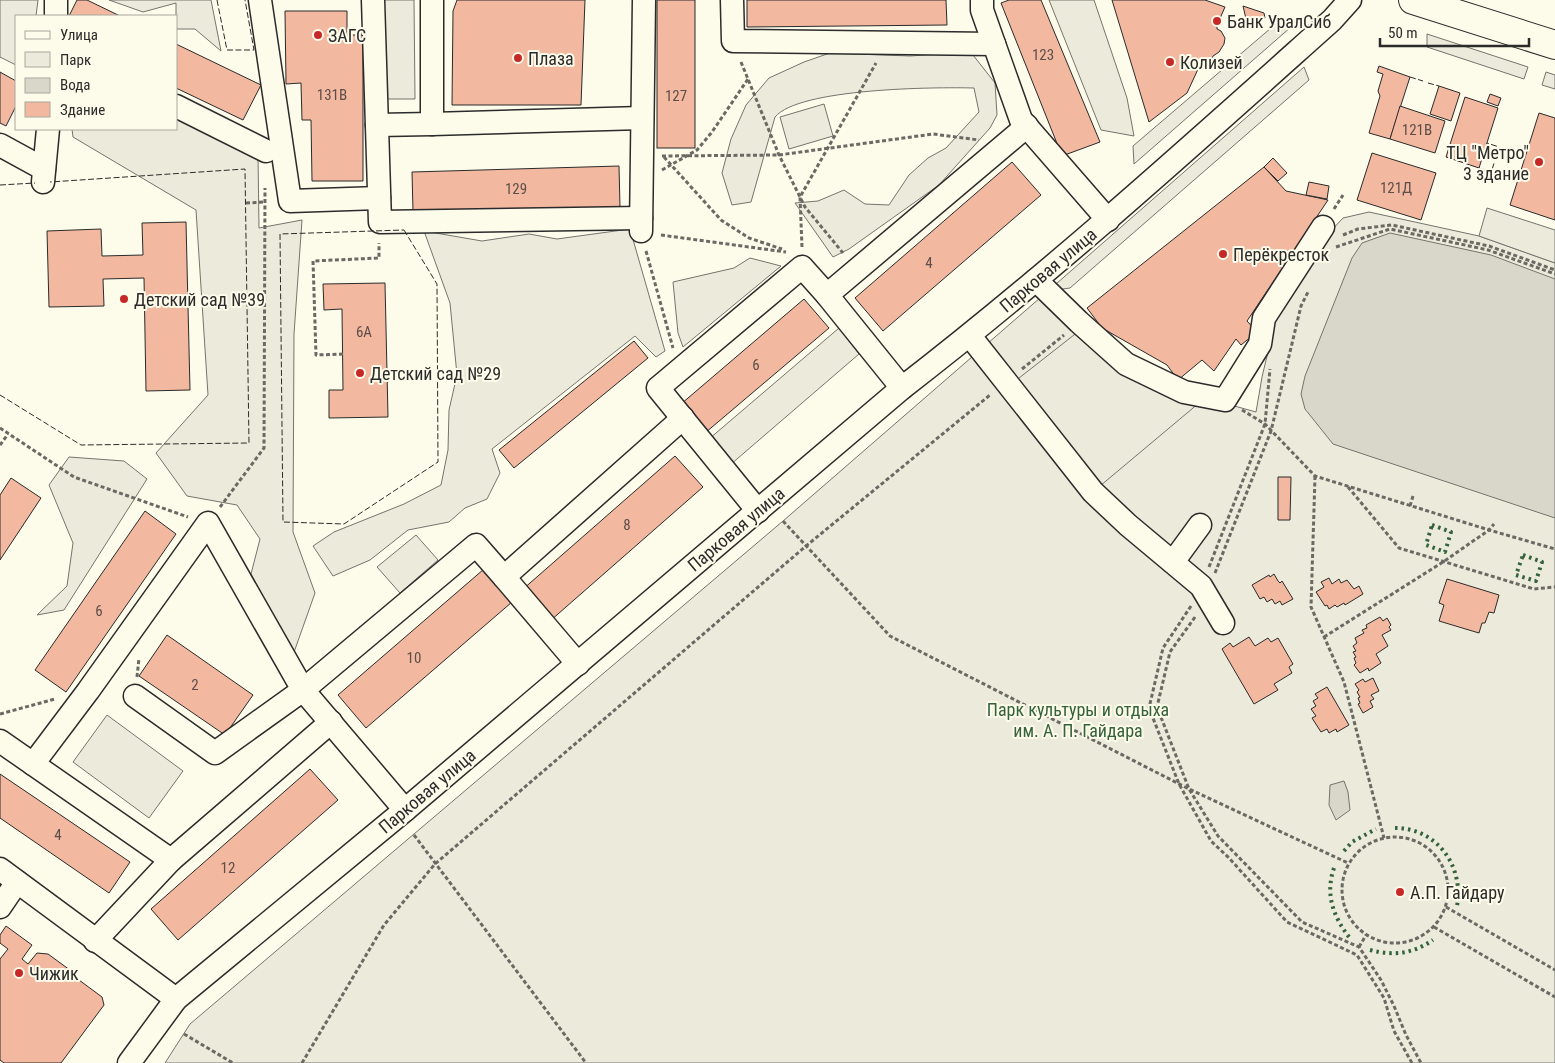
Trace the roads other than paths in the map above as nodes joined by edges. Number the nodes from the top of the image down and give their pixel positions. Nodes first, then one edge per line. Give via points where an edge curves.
1 (56, 0) edge
2 (260, 0) edge
3 (373, 0) edge
4 (432, 0) edge
5 (644, 0) edge
6 (732, 0) edge
7 (982, 0) edge
8 (1350, 0) edge
9 (1413, 0) edge
10 (56, 15) edge
11 (994, 44) junction
12 (1555, 45) edge
13 (178, 107) edge
14 (642, 118) junction
15 (432, 124) junction
16 (377, 125) junction
17 (1027, 126) junction
18 (48, 130) edge
19 (0, 145) edge
20 (266, 151) dead end
21 (379, 198) junction
22 (1108, 220) junction
23 (1330, 232) road end
24 (1036, 280) junction
25 (827, 295) junction
26 (970, 336) junction
27 (902, 388) junction
28 (683, 418) junction
29 (758, 511) junction
30 (1200, 525) dead end
31 (1172, 562) junction
32 (504, 577) junction
33 (1223, 622) dead end
34 (578, 664) junction
35 (303, 690) junction
36 (135, 696) dead end
37 (331, 722) junction
38 (0, 740) edge
39 (33, 764) junction
40 (405, 810) junction
41 (171, 860) junction
42 (8, 875) edge
43 (0, 907) edge
44 (96, 941) junction
45 (176, 999) junction
46 (129, 1063) edge

1 - 10 street
2 - 21 street via 290,201
3 - 16 street
4 - 15 street
5 - 14 street
6 - 11 street via 732,41
7 - 11 street via 982,10
8 - 22 street, Парковая улица via 1332,20
9 - 12 main road
11 - 17 street via 1021,120
13 - 20 street
14 - 15 street
14 - 21 street via 652,156 642,185 641,225 380,222
15 - 16 street
16 - 21 street
17 - 22 street
17 - 25 street
18 - 19 street via 44,175
22 - 24 street, Парковая улица
23 - 24 street via 1264,318 1260,344 1225,400 1184,392 1126,364
24 - 26 street, Парковая улица
25 - 27 street
25 - 28 street via 802,267 658,388
26 - 27 street, Парковая улица
26 - 31 street via 1093,492
27 - 29 street, Парковая улица
28 - 29 street
28 - 32 street
29 - 34 street, Парковая улица
30 - 31 street
31 - 33 street via 1204,591
32 - 34 street
32 - 35 street via 476,545
34 - 40 street, Парковая улица
35 - 36 street via 215,753
35 - 37 street
35 - 39 street via 208,523
37 - 40 street
37 - 41 street
38 - 39 street
39 - 41 street
40 - 45 street, Парковая улица
41 - 44 street
42 - 43 street
42 - 44 street
44 - 45 street
45 - 46 street, Парковая улица

